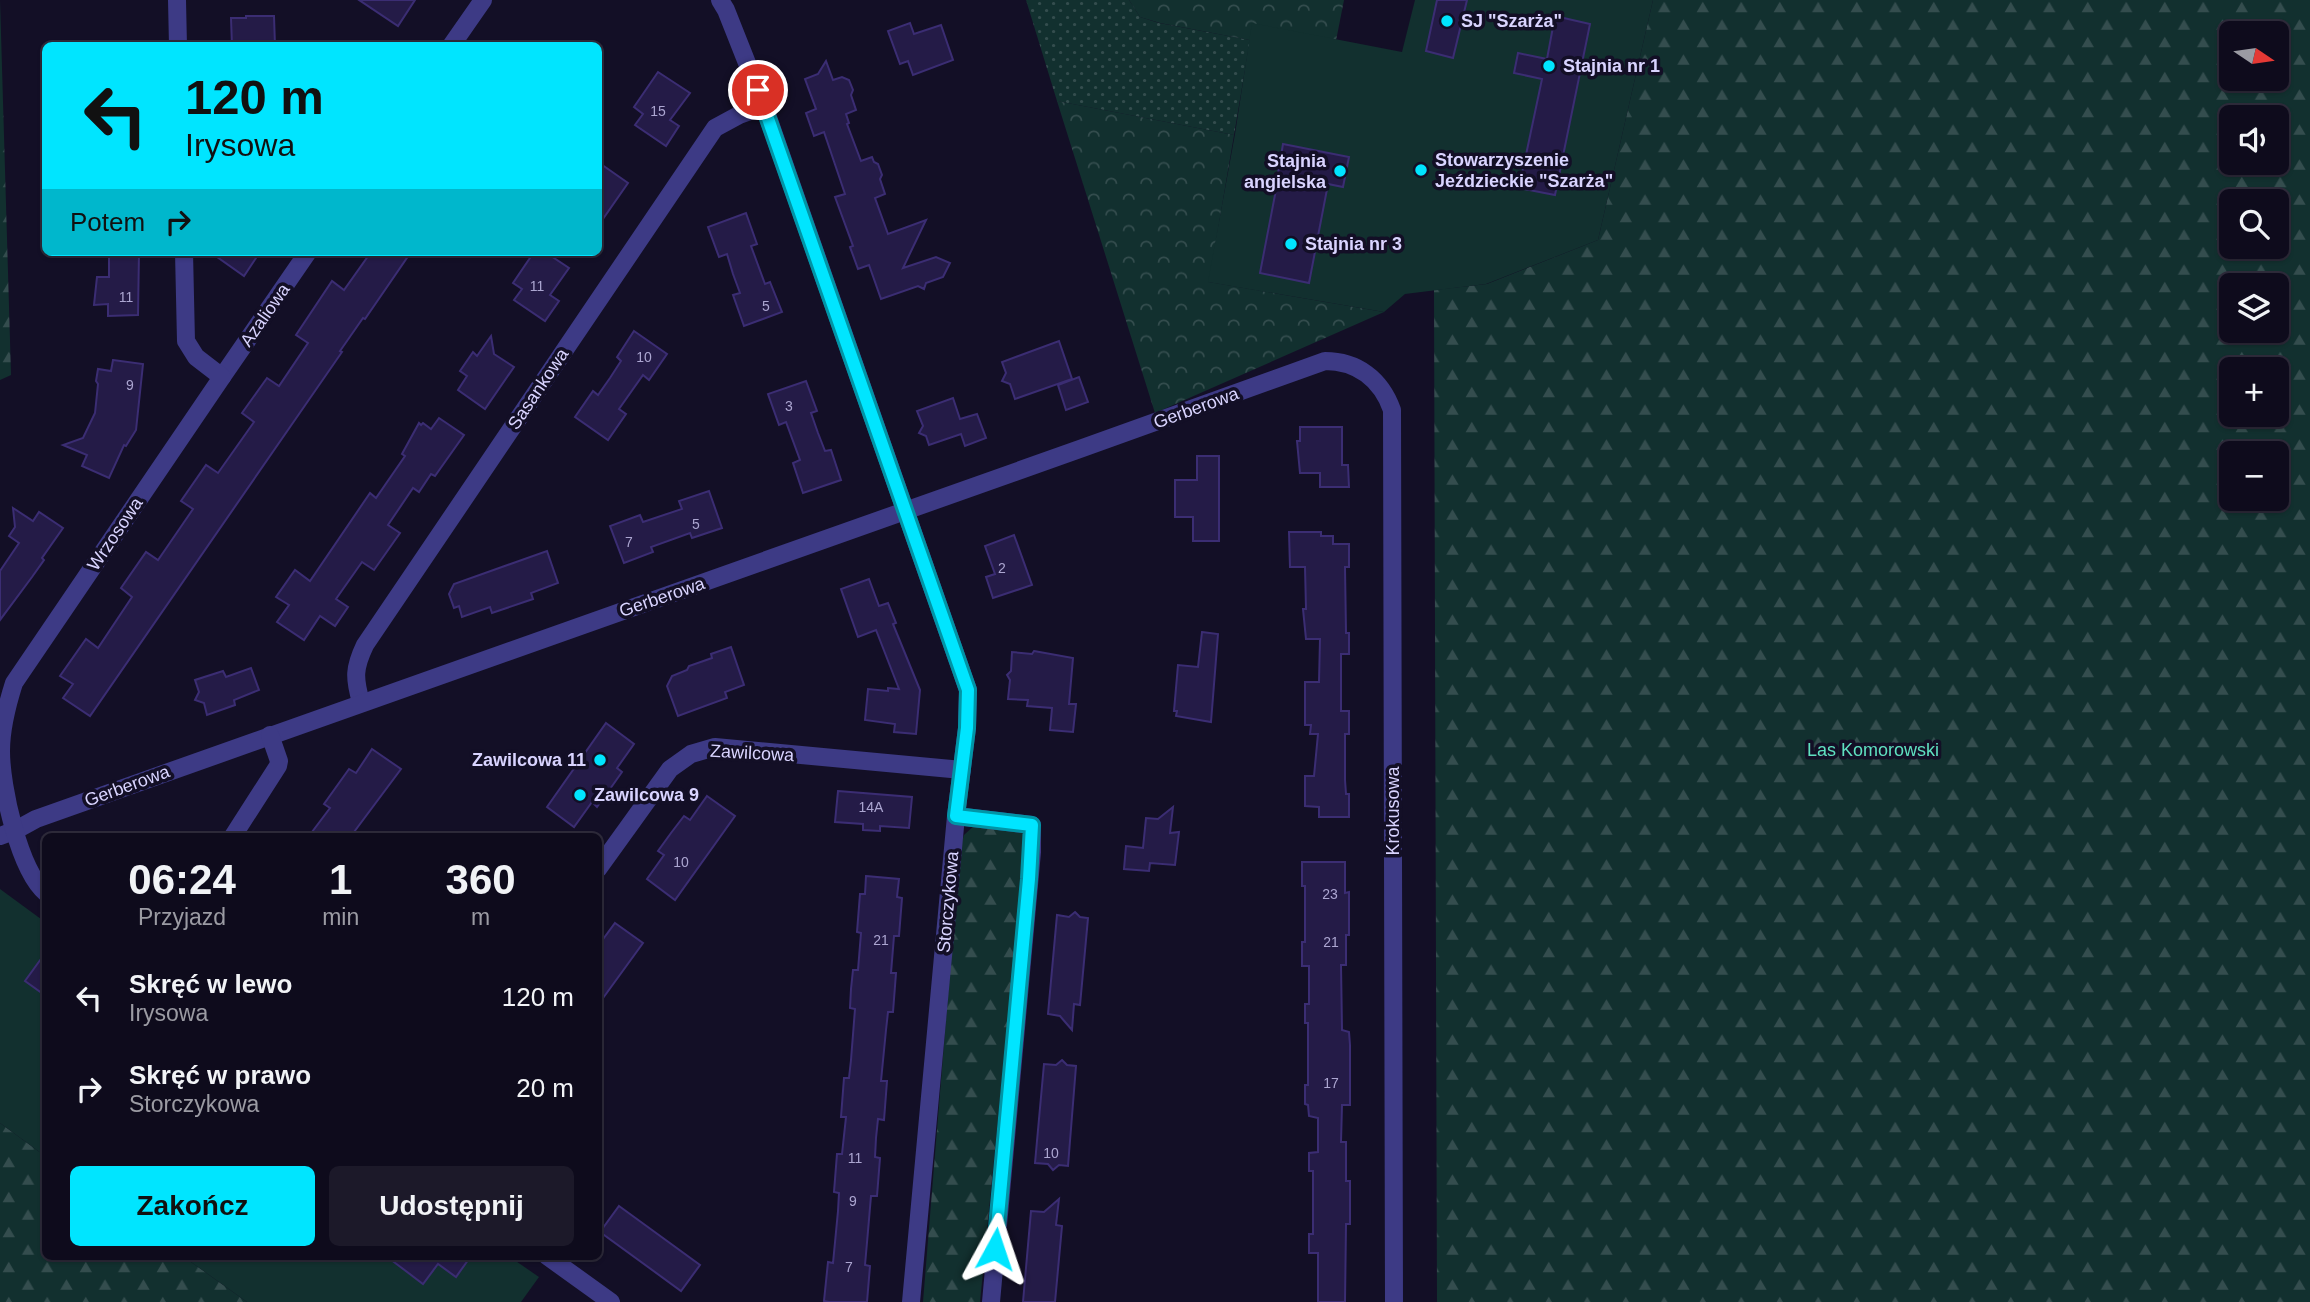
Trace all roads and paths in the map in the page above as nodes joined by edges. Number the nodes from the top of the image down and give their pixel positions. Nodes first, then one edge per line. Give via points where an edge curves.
1 (177, 0) edge
2 (482, 0) edge
3 (720, 0) edge
4 (178, 42) edge
5 (454, 42) edge
6 (764, 106) junction
7 (184, 256) edge
8 (305, 256) edge
9 (1325, 361) joint
10 (222, 377) junction
11 (906, 512) junction
12 (361, 702) junction
13 (270, 736) junction
14 (962, 770) junction
15 (956, 816) junction
16 (8, 833) edge
17 (235, 833) edge
18 (602, 863) edge
19 (42, 888) edge
20 (553, 1260) edge
21 (611, 1302) edge
22 (911, 1302) edge
23 (991, 1302) edge
24 (1394, 1302) edge

1 - 4 street
2 - 5 street
3 - 6 street, Storczykowa
6 - 11 street, Storczykowa
6 - 12 street, Sasankowa via 715,128 365,645 355,674
7 - 10 street via 186,341 195,357
8 - 10 street, Azaliowa
9 - 11 street, Gerberowa
9 - 24 street, Krokusowa via 1363,370 1378,383 1392,410
10 - 16 street, Wrzosowa via 14,682 1,752
11 - 12 street, Gerberowa
11 - 14 street, Storczykowa via 968,690
12 - 13 street, Gerberowa
13 - 16 street, Gerberowa
13 - 17 street via 278,761 276,771
14 - 15 street, Storczykowa
14 - 18 street, Zawilcowa via 715,747 691,754 670,769
15 - 22 street, Storczykowa
15 - 23 street via 1032,825
16 - 19 street, Wrzosowa
20 - 21 street

